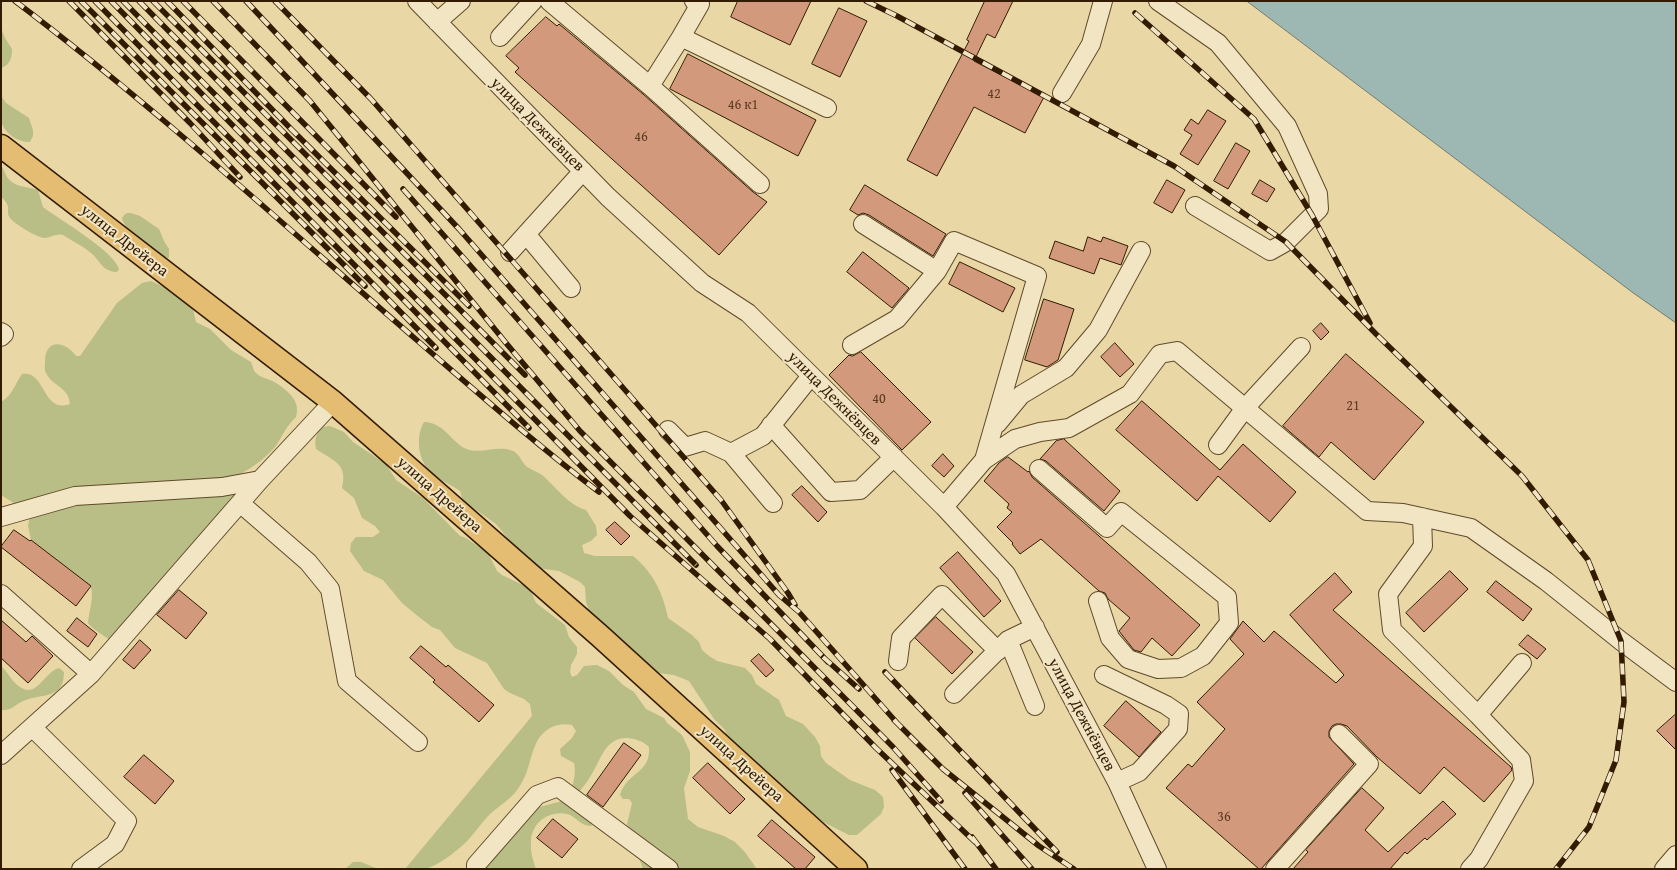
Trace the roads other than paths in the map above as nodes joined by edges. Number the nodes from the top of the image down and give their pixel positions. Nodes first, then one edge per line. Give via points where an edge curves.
1 (417, 1) edge
2 (461, 1) edge
3 (533, 1) edge
4 (549, 1) edge
5 (694, 1) edge
6 (1103, 1) edge
7 (1158, 1) edge
8 (434, 13) edge
9 (500, 37) dead end
10 (681, 37) junction
11 (650, 86) junction
12 (1062, 93) dead end
13 (827, 108) dead end
14 (1, 146) edge
15 (583, 171) junction
16 (760, 184) dead end
17 (1195, 206) dead end
18 (863, 224) dead end
19 (526, 234) junction
20 (1141, 251) dead end
21 (510, 252) dead end
22 (938, 271) junction
23 (571, 288) dead end
24 (1, 332) edge
25 (1, 337) edge
26 (852, 345) dead end
27 (1301, 347) dead end
28 (811, 376) junction
29 (333, 402) junction
30 (1245, 408) junction
31 (771, 425) junction
32 (993, 428) junction
33 (668, 430) dead end
34 (1218, 446) dead end
35 (730, 453) junction
36 (894, 457) junction
37 (984, 460) junction
38 (1039, 469) dead end
39 (260, 480) junction
40 (240, 503) junction
41 (773, 503) dead end
42 (944, 507) junction
43 (1, 517) edge
44 (1422, 517) junction
45 (1, 594) edge
46 (1098, 601) dead end
47 (1035, 627) junction
48 (1003, 645) junction
49 (898, 661) dead end
50 (1522, 663) dead end
51 (91, 674) junction
52 (1104, 675) dead end
53 (1676, 682) edge
54 (954, 694) dead end
55 (1035, 706) dead end
56 (1478, 715) junction
57 (32, 727) junction
58 (1339, 734) dead end
59 (418, 742) dead end
60 (1, 755) edge
61 (1117, 782) junction
62 (1676, 855) edge
63 (81, 869) edge
64 (476, 869) edge
65 (669, 869) edge
66 (856, 869) edge
67 (1157, 869) edge
68 (1275, 869) edge
69 (1470, 869) edge
70 (1664, 869) edge

1 - 8 street, улица Дежнёвцев
2 - 8 street
3 - 9 street
4 - 11 street
5 - 10 street via 700,4
6 - 12 street via 1091,44
7 - 17 street via 1218,43 1287,126 1318,194 1319,209 1286,242 1270,251
8 - 15 street, улица Дежнёвцев
10 - 11 street
10 - 13 street
11 - 16 street
14 - 29 main road, улица Дрейера
15 - 19 street
15 - 28 street, улица Дежнёвцев via 702,283 748,313
18 - 22 street
19 - 21 street
19 - 23 street
20 - 32 street via 1092,338 1066,368 1021,396
22 - 26 street via 897,319
22 - 32 street via 954,241 1037,276
24 - 25 street via 4,334
27 - 30 street
28 - 31 street
28 - 36 street, улица Дежнёвцев
29 - 39 street
29 - 66 main road, улица Дрейера via 600,636
30 - 34 street
30 - 37 street via 1177,351 1160,354 1130,394 1122,399 1069,428 1015,439
30 - 44 street via 1367,511
31 - 35 street via 763,436
31 - 36 street via 831,492 860,490
32 - 37 street
33 - 35 street via 685,447 705,441
35 - 41 street
36 - 42 street, улица Дежнёвцев
37 - 42 street
38 - 46 street via 1107,528 1121,512 1227,597 1229,623 1203,656 1181,668 1158,669 1128,659 1110,638
39 - 40 street
39 - 43 street via 222,487 75,496
40 - 51 street
40 - 59 street via 308,562 330,589 347,681
42 - 47 street, улица Дежнёвцев via 1006,574
44 - 53 street via 1471,528 1546,581
44 - 56 street via 1423,546 1388,594 1392,630
45 - 51 street
47 - 48 street
47 - 61 street, улица Дежнёвцев
48 - 49 street via 942,595 901,638
48 - 54 street
48 - 55 street
50 - 56 street
51 - 57 street
52 - 61 street via 1179,714 1178,728 1139,772
56 - 69 street via 1522,760 1524,781
57 - 60 street
57 - 63 street via 127,820 115,844
58 - 68 street via 1369,764
61 - 67 street, улица Дежнёвцев
62 - 70 street
64 - 65 street via 476,865 537,795 558,787

